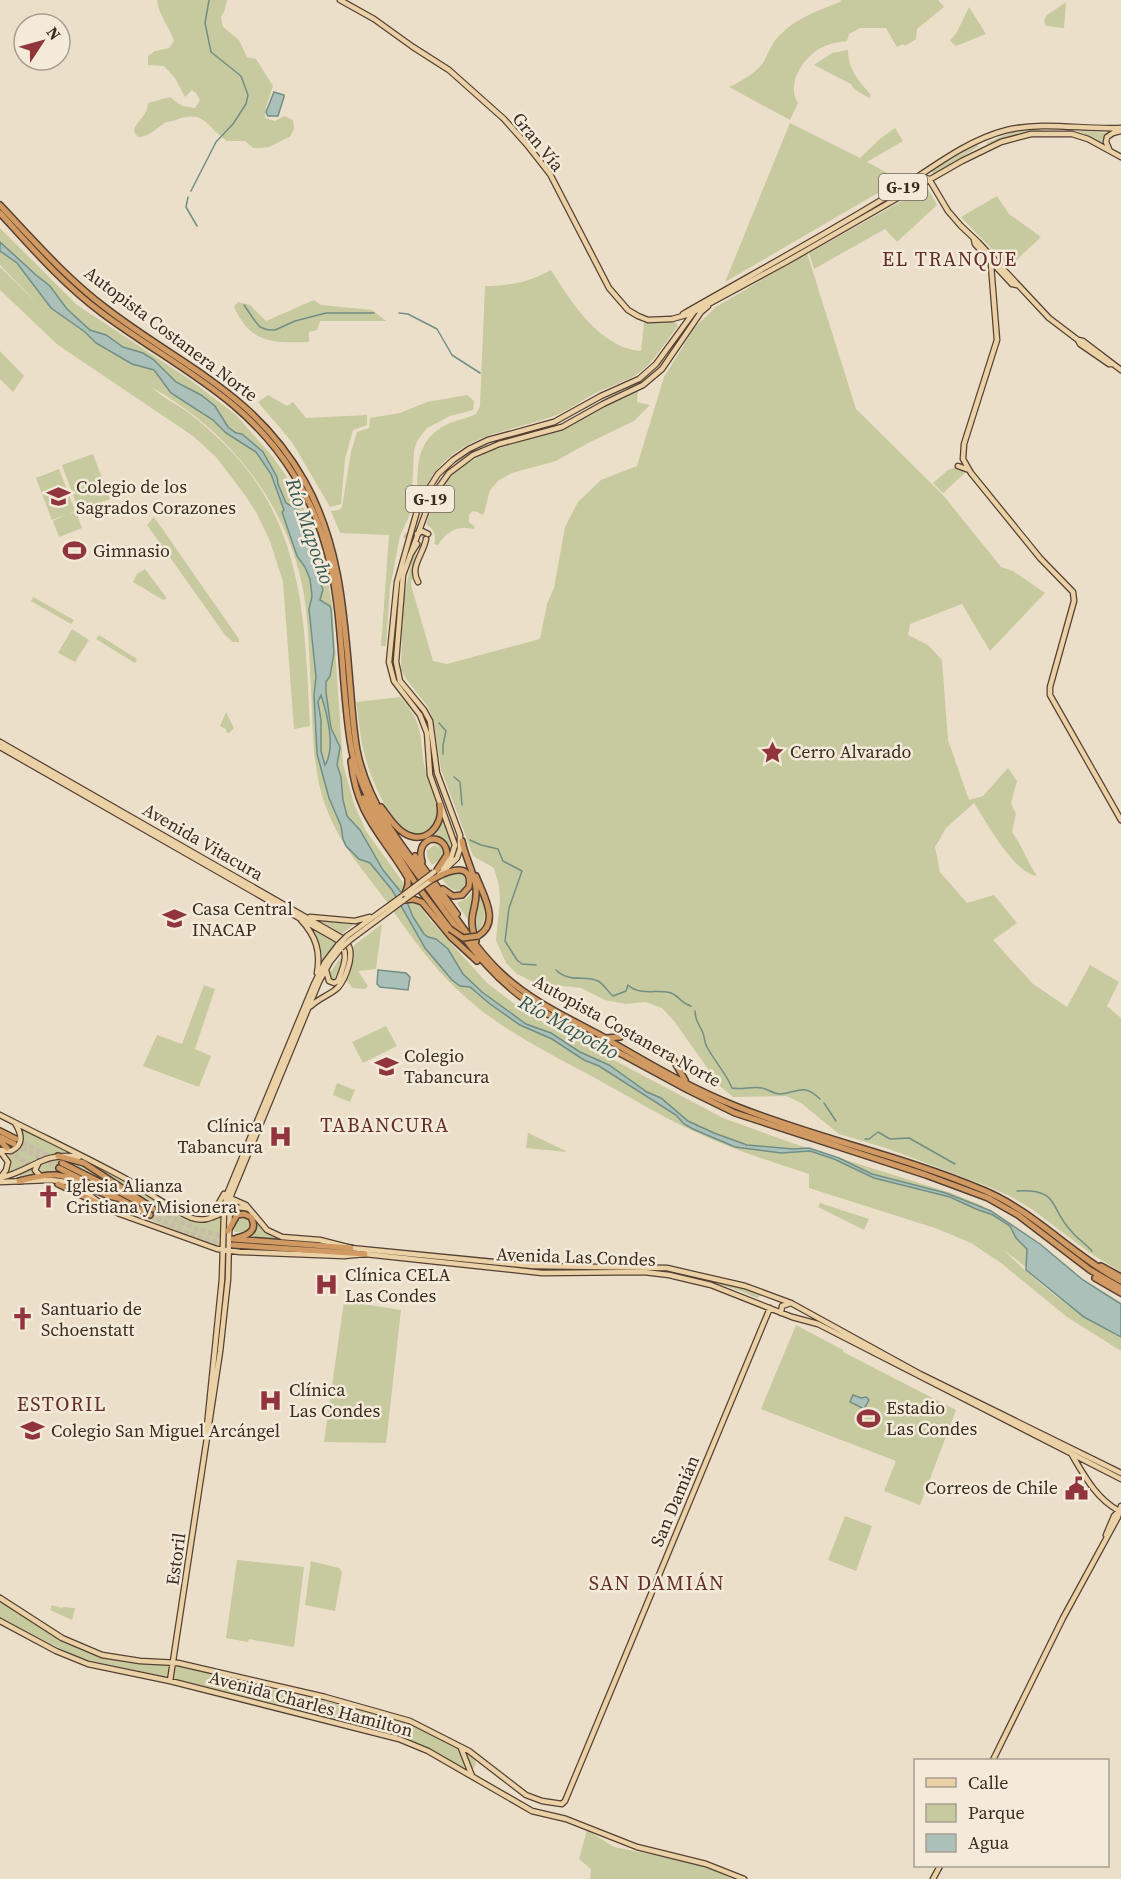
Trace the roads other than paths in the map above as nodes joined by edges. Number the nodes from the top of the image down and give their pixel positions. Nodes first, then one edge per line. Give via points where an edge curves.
1 (340, 0) edge
2 (1121, 130) edge
3 (987, 137) junction
4 (977, 142) junction
5 (988, 147) junction
6 (1111, 151) junction
7 (1121, 157) edge
8 (962, 161) junction
9 (930, 180) junction
10 (897, 191) junction
11 (0, 205) edge
12 (0, 213) edge
13 (994, 261) junction
14 (1001, 272) junction
15 (993, 276) junction
16 (1017, 285) junction
17 (710, 301) junction
18 (696, 311) junction
19 (676, 318) junction
20 (681, 329) junction
21 (683, 338) junction
22 (671, 343) junction
23 (1121, 370) edge
24 (653, 377) junction
25 (957, 466) dead end
26 (969, 470) junction
27 (420, 523) junction
28 (416, 536) junction
29 (405, 538) dead end
30 (426, 539) dead end
31 (417, 544) dead end
32 (406, 557) junction
33 (418, 582) dead end
34 (350, 740) junction
35 (0, 742) edge
36 (0, 747) edge
37 (360, 781) junction
38 (370, 792) junction
39 (440, 805) junction
40 (382, 815) junction
41 (1121, 820) edge
42 (461, 838) junction
43 (213, 866) junction
44 (425, 869) junction
45 (435, 876) junction
46 (404, 897) junction
47 (292, 913) junction
48 (305, 916) junction
49 (377, 916) junction
50 (470, 936) junction
51 (340, 947) junction
52 (480, 950) junction
53 (327, 968) junction
54 (490, 970) junction
55 (314, 984) junction
56 (307, 1010) junction
57 (620, 1037) dead end
58 (605, 1038) junction
59 (674, 1061) dead end
60 (688, 1084) junction
61 (0, 1115) edge
62 (14, 1122) junction
63 (254, 1126) junction
64 (0, 1131) edge
65 (0, 1139) edge
66 (252, 1143) junction
67 (7, 1148) tunnel mouth
68 (0, 1151) edge
69 (58, 1156) junction
70 (84, 1159) junction
71 (40, 1160) junction
72 (40, 1176) junction
73 (0, 1179) edge
74 (51, 1180) junction
75 (19, 1181) junction
76 (58, 1184) dead end
77 (229, 1187) junction
78 (117, 1198) junction
79 (230, 1198) junction
80 (106, 1207) junction
81 (150, 1210) junction
82 (226, 1210) junction
83 (252, 1211) junction
84 (208, 1219) junction
85 (228, 1231) junction
86 (233, 1241) junction
87 (351, 1248) junction
88 (225, 1250) junction
89 (365, 1254) junction
90 (1074, 1255) junction
91 (575, 1267) junction
92 (563, 1273) junction
93 (1121, 1276) edge
94 (1121, 1281) edge
95 (1121, 1288) edge
96 (762, 1292) junction
97 (1121, 1293) edge
98 (753, 1300) junction
99 (790, 1303) junction
100 (770, 1308) junction
101 (781, 1313) junction
102 (1055, 1439) junction
103 (1046, 1442) junction
104 (1072, 1455) junction
105 (1121, 1473) edge
106 (1121, 1479) edge
107 (1120, 1509) edge
108 (0, 1598) edge
109 (0, 1621) edge
110 (174, 1663) junction
111 (170, 1681) junction
112 (457, 1744) junction
113 (994, 1759) edge
114 (468, 1767) junction
115 (459, 1768) junction
116 (472, 1776) junction
117 (562, 1804) joint
118 (744, 1879) edge

1 - 19 main road, Gran Vía via 449,70 521,138 547,169 600,274 630,312 657,320
2 - 3 main road, G-19 via 1028,127
2 - 6 main road via 1107,137
3 - 4 main road, G-19
3 - 5 main road
4 - 8 main road via 980,148
4 - 10 main road, G-19
5 - 6 main road, G-19 via 1027,135 1066,133
5 - 8 main road, G-19
6 - 7 main road, G-19
8 - 9 main road, G-19
9 - 10 main road via 923,177
9 - 13 main road via 951,214
9 - 17 main road, G-19
10 - 17 main road, G-19
11 - 38 highway, Autopista Costanera Norte via 94,299 244,405 296,466 319,511 338,575 354,732
12 - 34 highway, Autopista Costanera Norte via 86,300 244,412 288,466 314,514 332,569
13 - 14 main road
13 - 15 main road
13 - 16 main road
14 - 15 main road
14 - 16 main road
15 - 26 main road via 997,337 963,446 963,459
16 - 23 main road via 1080,344
17 - 18 main road, G-19
17 - 19 main road
17 - 21 main road, G-19
18 - 19 main road, Gran Vía
18 - 20 main road, G-19
19 - 20 main road
20 - 21 main road
20 - 22 main road, G-19
21 - 24 main road, G-19
22 - 24 main road
22 - 32 main road, G-19 via 652,368 634,382 554,422 481,443 453,460 423,497
24 - 27 main road, G-19 via 562,427 468,458 440,483
25 - 26 main road
26 - 41 main road via 1040,558 1073,592 1050,695
27 - 28 main road, G-19
27 - 28 main road via 428,534 422,531
28 - 32 main road, G-19
29 - 32 main road
30 - 33 main road via 415,574
31 - 32 main road
32 - 39 main road, G-19 via 396,588 389,666 396,686 425,728 429,771
32 - 42 main road, G-19 via 396,670 430,721 436,772
34 - 37 highway, Autopista Costanera Norte
34 - 46 highway via 353,778 361,803 408,880
35 - 43 main road, Avenida Vitacura
36 - 43 main road, Avenida Vitacura
37 - 42 highway, bridge via 372,815 418,887 450,929 463,938 478,936 487,929 490,914
37 - 54 highway, Autopista Costanera Norte via 387,832
38 - 39 highway via 397,828 411,836 425,836 434,830 441,817
38 - 40 highway, Autopista Costanera Norte
39 - 45 main road, G-19 via 455,845 451,858
40 - 44 highway
40 - 50 highway, Autopista Costanera Norte
42 - 45 main road, G-19 via 457,858
42 - 52 highway via 476,887 471,922
43 - 47 main road, Avenida Vitacura
43 - 48 main road, Avenida Vitacura
44 - 45 highway
44 - 45 highway via 421,848 435,839 443,843 447,853
45 - 45 highway via 460,870 468,876 470,886 464,894 455,896 448,894
45 - 46 main road, G-19, bridge
45 - 50 highway
46 - 49 main road
46 - 54 highway via 419,900 456,942
47 - 53 main road, Avenida Vitacura via 344,946 345,959 337,982 327,980
47 - 55 main road via 307,927 317,946
48 - 49 main road via 354,921
48 - 56 main road, Avenida Vitacura via 342,938 350,952 340,986
49 - 51 main road, bridge
50 - 52 highway, Autopista Costanera Norte
51 - 53 main road
51 - 55 main road via 325,962
52 - 58 highway, Autopista Costanera Norte via 521,990
53 - 56 main road
54 - 90 highway, Autopista Costanera Norte via 538,1009 714,1103 977,1193 1018,1215
55 - 63 main road
56 - 66 main road
57 - 58 highway
58 - 60 highway, Autopista Costanera Norte
59 - 60 highway
60 - 90 highway, Autopista Costanera Norte via 744,1110 979,1188 1017,1208
61 - 62 main road
62 - 68 main road via 21,1134 19,1145 11,1151
62 - 70 main road
63 - 66 main road
63 - 77 main road
64 - 65 highway via 15,1142
65 - 67 highway
66 - 79 main road
68 - 73 main road via 8,1162
69 - 70 main road
69 - 71 main road
69 - 81 highway via 84,1163
70 - 84 main road via 192,1218
71 - 72 main road via 35,1170
71 - 73 main road
72 - 74 main road
72 - 75 highway
72 - 78 highway via 62,1176
73 - 75 main road, Avenida Las Condes
74 - 75 main road, Avenida Las Condes
74 - 80 main road, Avenida Las Condes via 74,1185
76 - 80 highway
77 - 82 main road
77 - 84 main road
78 - 81 highway
78 - 81 highway via 61,1165
79 - 82 main road
79 - 83 main road, Avenida Las Condes
80 - 88 main road, Avenida Las Condes
82 - 83 main road via 240,1207
82 - 84 main road
82 - 85 main road
82 - 88 main road
83 - 87 main road, Avenida Las Condes via 277,1236
85 - 86 highway via 237,1215 252,1219 251,1232
85 - 88 main road
86 - 87 highway
86 - 89 highway
87 - 91 main road, Avenida Las Condes
88 - 89 main road, Avenida Las Condes
88 - 110 main road, Estoril via 207,1440
89 - 92 main road, Avenida Las Condes
90 - 93 highway
90 - 94 highway, Autopista Costanera Norte
90 - 95 highway, Autopista Costanera Norte
90 - 97 highway via 1090,1275
91 - 92 main road
91 - 96 main road, Avenida Las Condes via 667,1268
92 - 98 main road, Avenida Las Condes via 669,1275
96 - 98 main road via 762,1299
96 - 99 main road, Avenida Las Condes
98 - 100 main road, Avenida Las Condes
99 - 101 main road via 782,1306
99 - 102 main road, Avenida Las Condes via 921,1374
100 - 101 main road, Avenida Las Condes
100 - 117 main road, San Damián
101 - 103 main road, Avenida Las Condes via 822,1327
102 - 103 main road
102 - 105 main road, Avenida Las Condes
103 - 104 main road, Avenida Las Condes
104 - 106 main road, Avenida Las Condes
104 - 107 main road via 1096,1493
107 - 113 main road
108 - 110 main road, Avenida Charles Hamilton via 55,1634 102,1655
109 - 111 main road, Avenida Charles Hamilton via 76,1660
110 - 111 main road, Estoril
110 - 112 main road, Avenida Charles Hamilton via 396,1716
111 - 115 main road, Avenida Charles Hamilton via 389,1736 423,1748
112 - 114 main road
112 - 117 main road, Avenida Charles Hamilton via 526,1795
114 - 115 main road
114 - 116 main road
115 - 116 main road, Avenida Charles Hamilton
116 - 118 main road, Avenida Charles Hamilton via 532,1811

